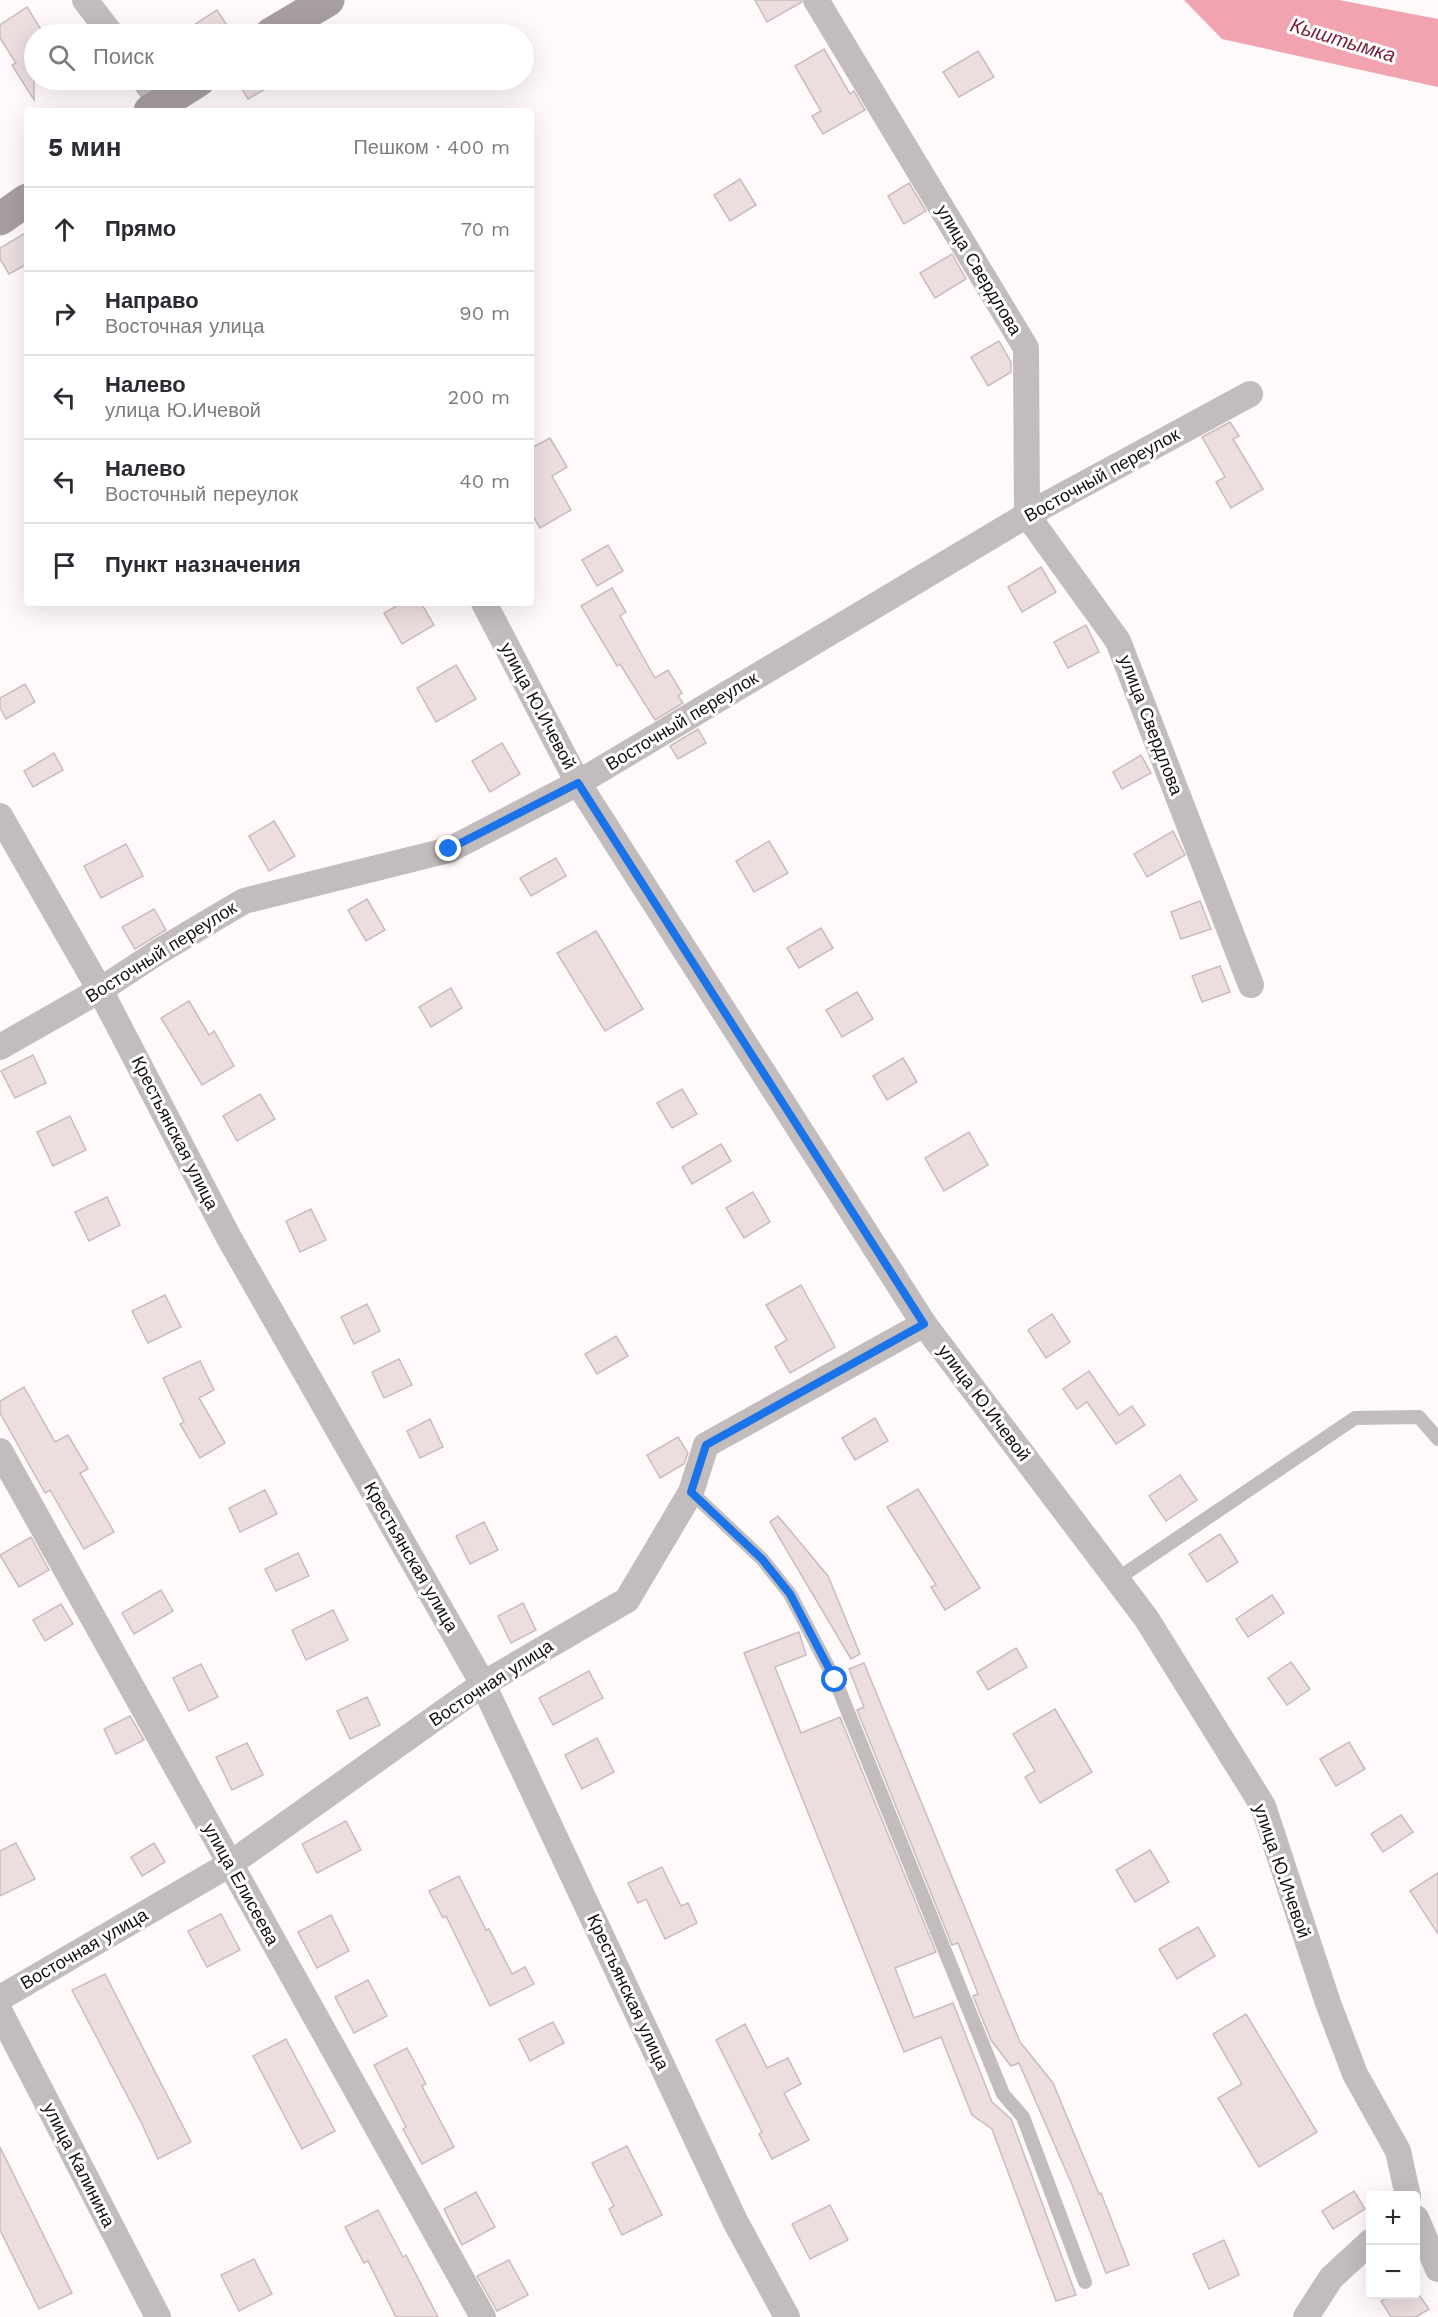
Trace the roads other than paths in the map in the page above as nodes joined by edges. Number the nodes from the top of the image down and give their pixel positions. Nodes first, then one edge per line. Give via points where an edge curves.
1 (85, 0) edge
2 (328, 0) edge
3 (816, 0) edge
4 (103, 24) edge
5 (288, 24) edge
6 (179, 90) edge
7 (156, 101) edge
8 (24, 202) edge
9 (0, 219) edge
10 (1250, 394) dead end
11 (1027, 515) junction
12 (486, 606) edge
13 (578, 783) junction
14 (0, 816) edge
15 (1251, 986) dead end
16 (100, 990) junction
17 (0, 1047) edge
18 (924, 1324) junction
19 (1438, 1439) edge
20 (0, 1451) edge
21 (691, 1492) junction
22 (1117, 1579) junction
23 (483, 1684) junction
24 (230, 1864) junction
25 (0, 1998) edge
26 (0, 2012) edge
27 (1407, 2191) edge
28 (1420, 2227) edge
29 (1368, 2245) edge
30 (1438, 2269) edge
31 (1085, 2282) dead end
32 (158, 2317) edge
33 (483, 2317) edge
34 (787, 2317) edge
35 (1306, 2317) edge

1 - 4 street
2 - 5 street
3 - 11 street, улица Свердлова via 1026,348
6 - 7 street
8 - 9 street
10 - 11 street, Восточный переулок
11 - 13 street, Восточный переулок
11 - 15 street, улица Свердлова via 1118,641
12 - 13 street, улица Ю.Ичевой
13 - 16 street, Восточный переулок via 449,849 244,900
13 - 18 street, улица Ю.Ичевой
14 - 16 street, Крестьянская улица
16 - 17 street, Восточный переулок
16 - 23 street, Крестьянская улица via 228,1236
18 - 21 street, Восточная улица via 706,1445
18 - 22 street, улица Ю.Ичевой
19 - 22 lane via 1419,1417 1355,1418
20 - 24 street, улица Елисеева
21 - 23 street, Восточная улица via 627,1600
21 - 31 lane via 762,1559 790,1594 835,1680 1003,2094 1023,2117
22 - 27 street, улица Ю.Ичевой via 1146,1618 1263,1806 1328,2003 1355,2074 1398,2151
23 - 24 street, Восточная улица
23 - 34 street, Крестьянская улица via 735,2221
24 - 25 street, Восточная улица
24 - 33 street, улица Елисеева
26 - 32 street, улица Калинина
28 - 30 street
29 - 35 street via 1331,2278

